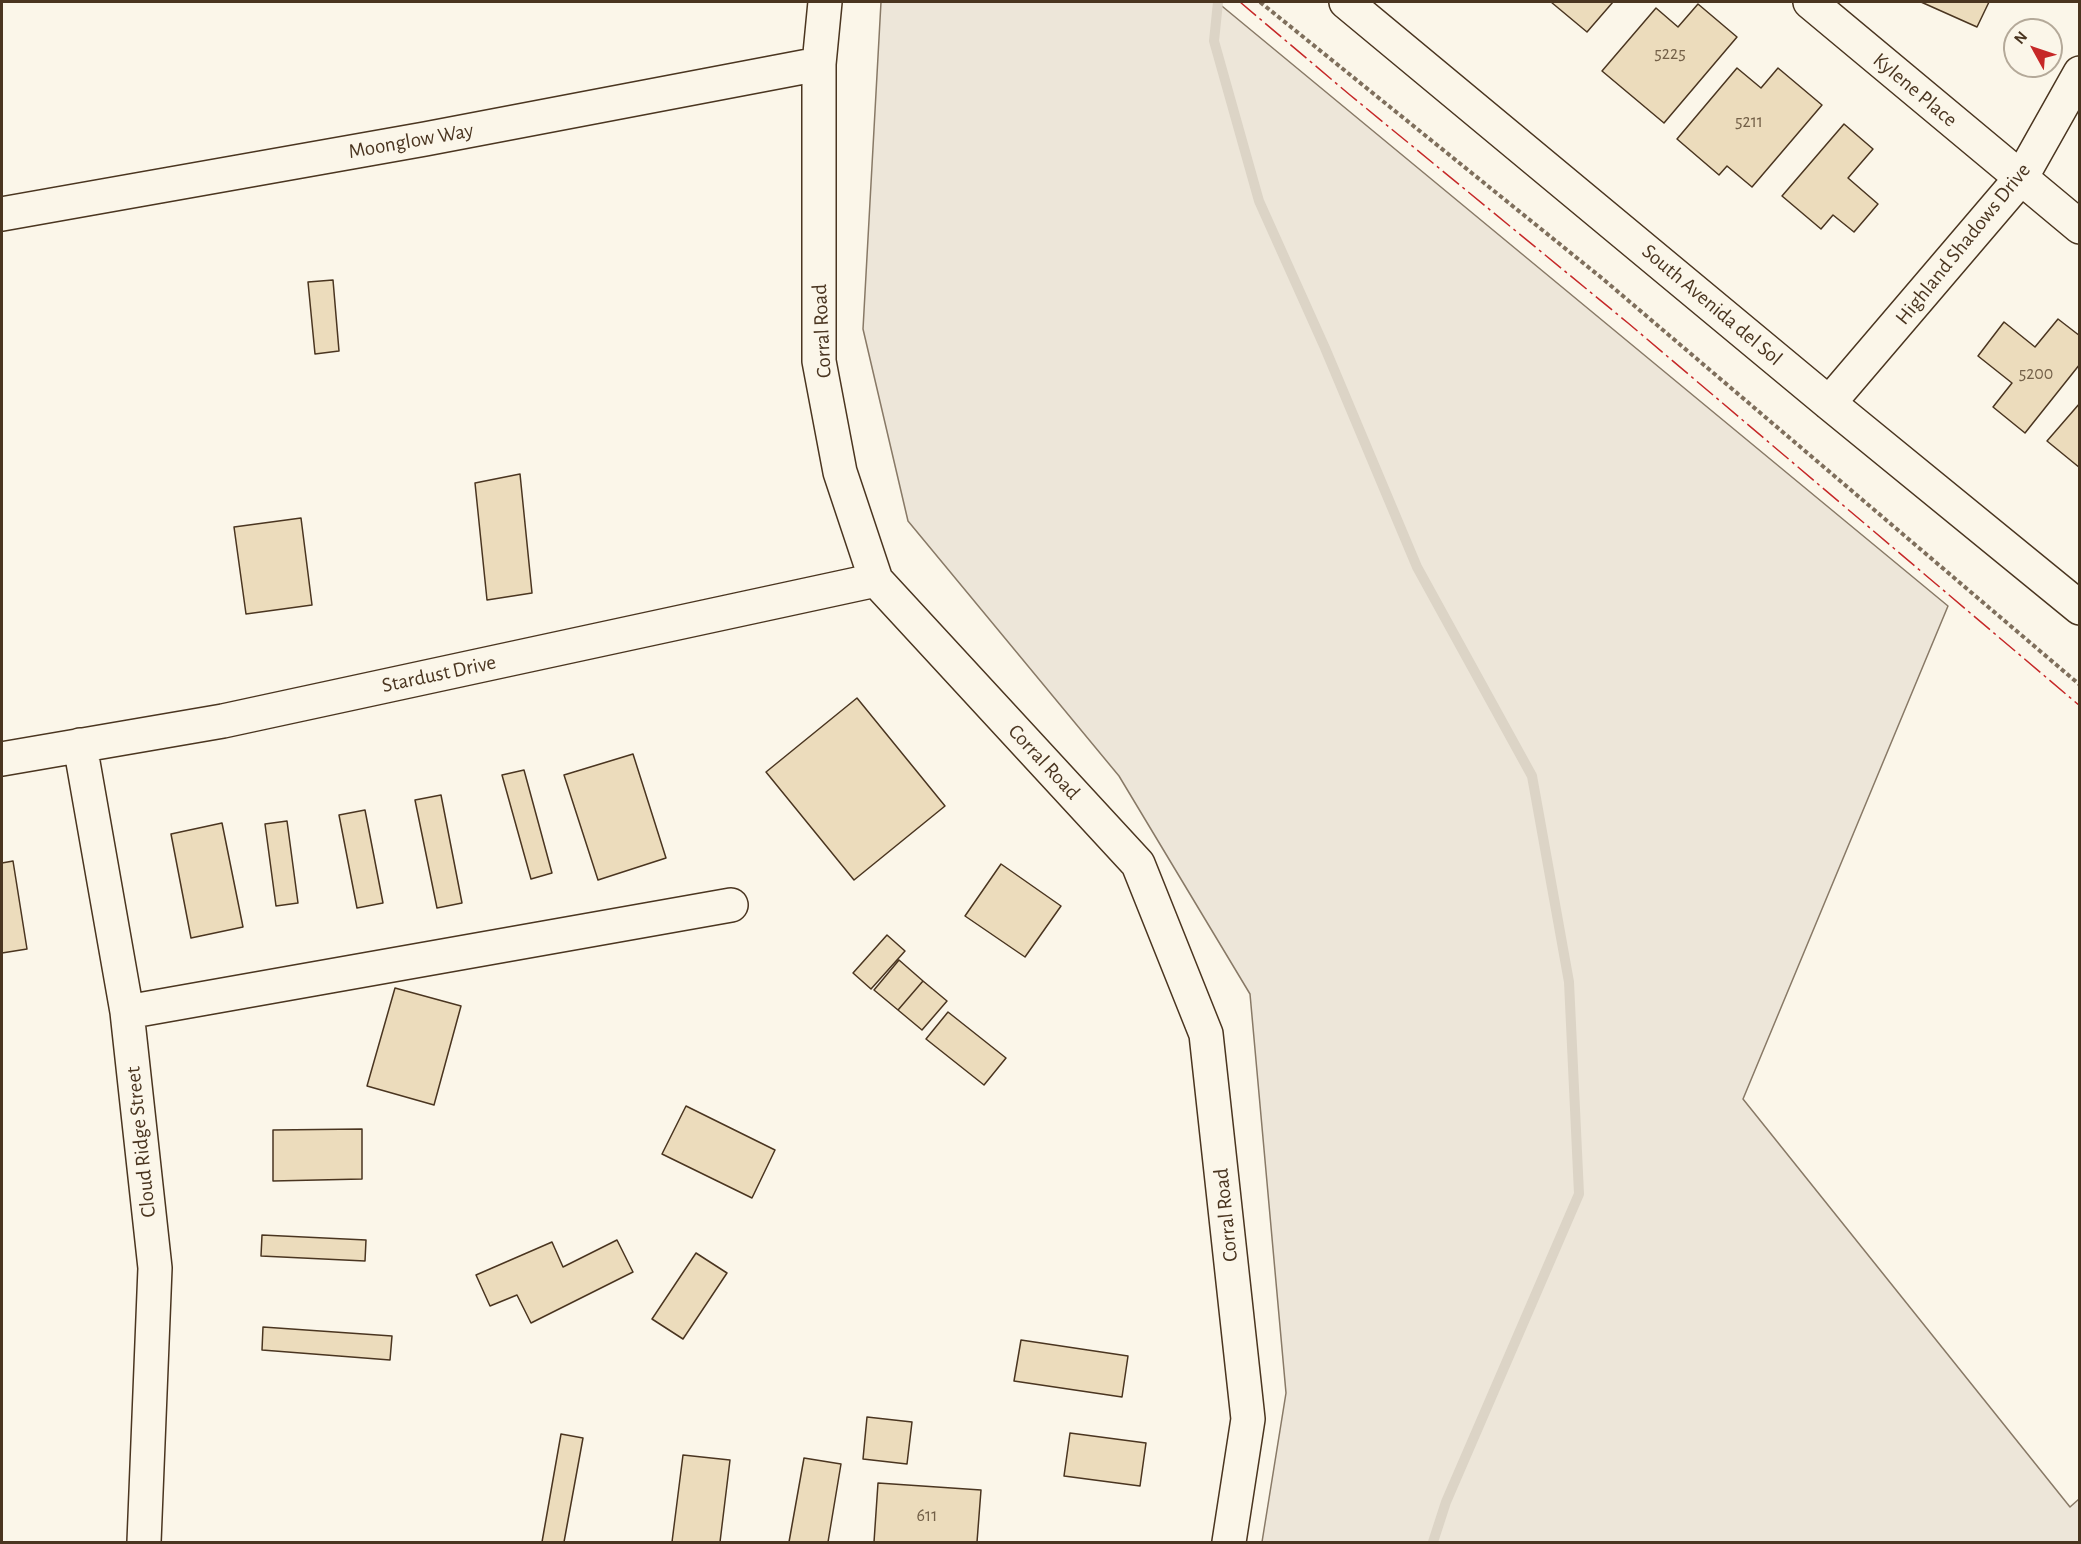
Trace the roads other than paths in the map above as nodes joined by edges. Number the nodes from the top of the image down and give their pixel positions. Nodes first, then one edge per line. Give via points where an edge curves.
1 (825, 2) edge
2 (1346, 2) edge
3 (1810, 2) edge
4 (819, 64) junction
5 (2079, 73) edge
6 (2021, 178) junction
7 (2, 214) edge
8 (2079, 227) edge
9 (1829, 403) junction
10 (876, 580) junction
11 (2079, 608) edge
12 (80, 746) junction
13 (2, 759) edge
14 (731, 905) dead end
15 (127, 1012) junction
16 (144, 1542) edge
17 (1229, 1542) edge

1 - 4 street, Corral Road
2 - 9 street, South Avenida del Sol
3 - 6 street, Kylene Place
4 - 7 street, Moonglow Way
4 - 10 street, Corral Road via 819,361 840,472
5 - 6 street, Highland Shadows Drive
6 - 8 street, Kylene Place
6 - 9 street, Highland Shadows Drive
9 - 11 street, South Avenida del Sol
10 - 12 street, Stardust Drive via 223,721
10 - 17 street, Corral Road via 1138,864 1206,1034 1248,1419
12 - 13 street, Stardust Drive
12 - 15 street, Cloud Ridge Street
14 - 15 street
15 - 16 street, Cloud Ridge Street via 155,1268

